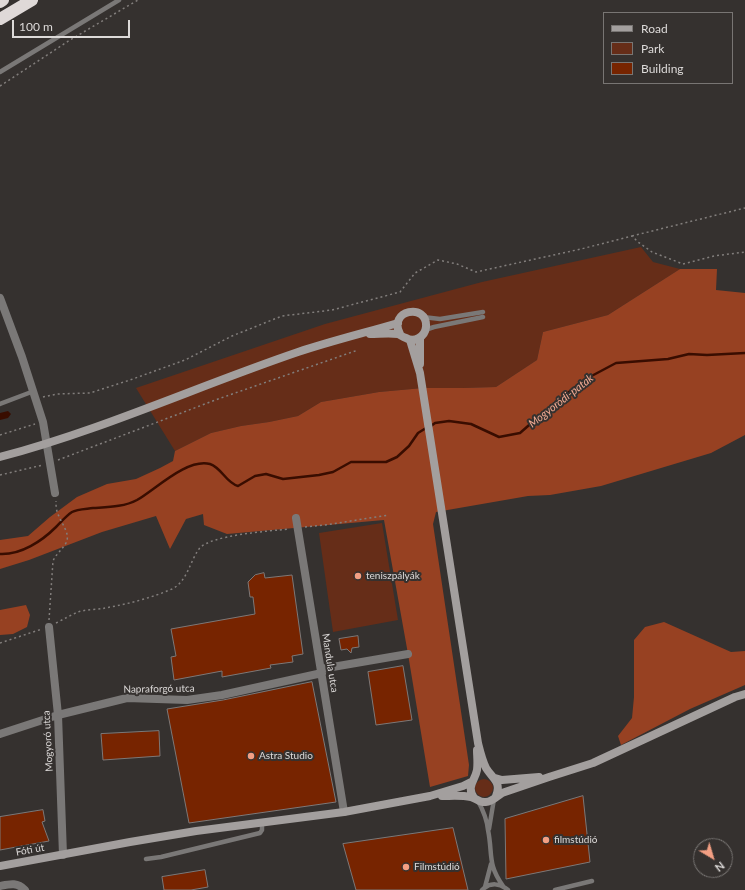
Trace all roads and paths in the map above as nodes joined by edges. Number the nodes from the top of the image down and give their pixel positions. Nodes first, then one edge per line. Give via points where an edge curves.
1 (3, 0) edge
2 (32, 0) edge
3 (119, 0) edge
4 (138, 0) edge
5 (0, 2) edge
6 (0, 19) edge
7 (0, 72) edge
8 (0, 86) edge
9 (745, 208) edge
10 (632, 236) junction
11 (745, 252) edge
12 (0, 298) edge
13 (423, 317) junction
14 (398, 323) junction
15 (426, 330) junction
16 (361, 334) junction
17 (400, 334) junction
18 (420, 338) junction
19 (410, 340) junction
20 (358, 350) dead end
21 (420, 373) junction
22 (35, 395) junction
23 (0, 403) edge
24 (43, 422) junction
25 (0, 435) edge
26 (47, 444) junction
27 (0, 458) edge
28 (50, 463) junction
29 (0, 475) edge
30 (55, 493) joint
31 (389, 515) dead end
32 (296, 518) dead end
33 (298, 527) junction
34 (49, 627) junction
35 (0, 643) edge
36 (408, 654) dead end
37 (321, 671) junction
38 (745, 694) edge
39 (58, 715) junction
40 (0, 734) edge
41 (478, 743) junction
42 (549, 776) junction
43 (493, 777) junction
44 (472, 780) junction
45 (430, 796) junction
46 (496, 797) junction
47 (476, 799) junction
48 (344, 812) junction
49 (262, 822) junction
50 (489, 831) junction
51 (63, 855) junction
52 (146, 859) dead end
53 (491, 864) junction
54 (0, 866) edge
55 (592, 881) dead end
56 (0, 886) edge
57 (503, 886) junction
58 (484, 888) edge
59 (24, 889) edge
60 (508, 890) edge
61 (555, 890) edge

1 - 5 highway
2 - 6 highway
3 - 7 lane
4 - 8 path via 70,40
9 - 10 path
10 - 11 path via 652,252 683,264
10 - 22 path via 476,272 438,260 415,273 400,292 332,310 282,316 232,336 185,360 90,393
12 - 22 street
13 - 14 main road via 416,312 406,312 399,318
13 - 15 main road
13 - 15 lane via 440,319 483,315
14 - 16 main road
14 - 17 main road
15 - 18 main road
16 - 17 main road
16 - 26 main road via 298,352
17 - 19 main road
18 - 19 main road
18 - 21 main road
19 - 21 main road
20 - 28 path via 218,399
21 - 41 main road
22 - 23 lane
22 - 24 street
24 - 25 path
24 - 26 street
26 - 27 main road
26 - 28 street
28 - 29 path
28 - 30 street
30 - 34 path via 57,512 67,538 53,561
31 - 33 path
32 - 33 street, Mandula utca
33 - 34 path via 209,541 200,548 184,578 174,588 142,600 79,612
33 - 37 street, Mandula utca
34 - 35 path
34 - 39 street, Mogyoró utca
36 - 37 street, Napraforgó utca
37 - 39 street, Napraforgó utca via 222,695 187,700 126,698
37 - 48 street, Mandula utca
38 - 42 main road via 593,763
39 - 40 street, Napraforgó utca
39 - 51 street, Mogyoró utca
41 - 43 main road via 486,767
41 - 44 main road via 477,770
42 - 43 main road via 502,780
42 - 46 main road
43 - 44 main road via 480,774
43 - 46 main road via 499,787
44 - 45 main road via 463,786
44 - 47 main road via 470,790
45 - 47 main road
45 - 48 main road, Fóti út
46 - 47 main road via 485,802
46 - 50 lane
47 - 50 lane via 484,813
48 - 49 main road, Fóti út
49 - 51 main road, Fóti út
49 - 52 lane via 260,833
50 - 53 lane
51 - 54 main road, Fóti út
53 - 57 lane
53 - 58 lane
55 - 61 lane
56 - 59 street via 12,884
57 - 58 lane via 493,884
57 - 60 lane

